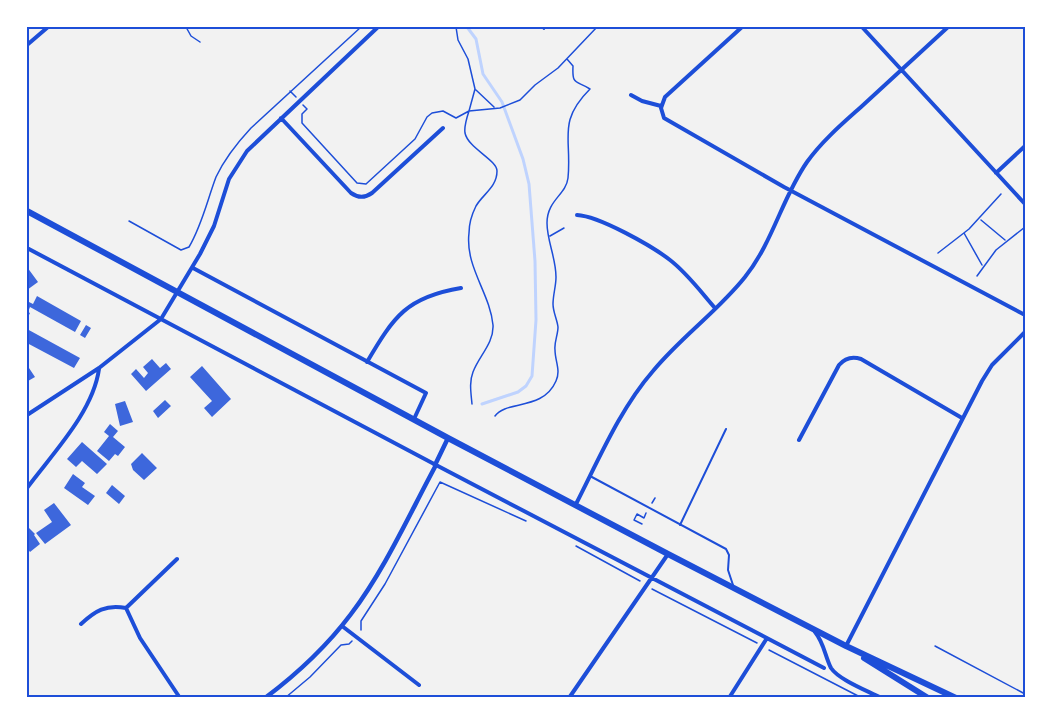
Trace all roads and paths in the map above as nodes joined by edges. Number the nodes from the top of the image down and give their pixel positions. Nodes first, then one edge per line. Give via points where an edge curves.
1 (48, 27) edge
2 (186, 27) edge
3 (361, 27) edge
4 (378, 27) edge
5 (456, 27) edge
6 (597, 27) edge
7 (742, 27) edge
8 (862, 27) edge
9 (948, 27) edge
10 (27, 34) edge
11 (32, 40) junction
12 (200, 42) dead end
13 (27, 45) edge
14 (567, 59) junction
15 (902, 69) junction
16 (475, 89) junction
17 (290, 92) junction
18 (631, 95) dead end
19 (299, 101) junction
20 (661, 106) junction
21 (272, 108) dead end
22 (495, 108) junction
23 (469, 111) junction
24 (281, 118) junction
25 (443, 128) dead end
26 (1025, 146) edge
27 (996, 173) junction
28 (790, 190) junction
29 (1001, 194) dead end
30 (1025, 204) edge
31 (27, 211) edge
32 (577, 215) dead end
33 (979, 219) junction
34 (129, 221) dead end
35 (1025, 227) edge
36 (564, 228) dead end
37 (964, 233) junction
38 (550, 236) junction
39 (1005, 240) junction
40 (27, 248) edge
41 (181, 250) dead end
42 (938, 253) dead end
43 (982, 266) junction
44 (193, 268) junction
45 (977, 276) dead end
46 (461, 288) dead end
47 (178, 293) junction
48 (715, 308) junction
49 (1025, 315) edge
50 (161, 319) junction
51 (1025, 332) edge
52 (367, 362) junction
53 (99, 368) junction
54 (472, 404) dead end
55 (27, 415) edge
56 (495, 416) dead end
57 (962, 418) junction
58 (414, 420) junction
59 (726, 429) dead end
60 (448, 438) junction
61 (800, 440) dead end
62 (435, 465) junction
63 (590, 476) junction
64 (440, 482) dead end
65 (27, 488) edge
66 (655, 498) dead end
67 (576, 504) junction
68 (649, 508) junction
69 (531, 523) dead end
70 (642, 524) dead end
71 (680, 525) junction
72 (572, 544) dead end
73 (668, 554) junction
74 (177, 559) dead end
75 (653, 579) junction
76 (648, 586) junction
77 (734, 587) junction
78 (126, 608) junction
79 (81, 624) dead end
80 (342, 626) junction
81 (810, 628) junction
82 (767, 638) junction
83 (762, 646) junction
84 (846, 646) junction
85 (935, 646) dead end
86 (824, 668) dead end
87 (419, 685) dead end
88 (1025, 694) edge
89 (180, 698) edge
90 (265, 698) edge
91 (569, 698) edge
92 (729, 698) edge
93 (862, 698) edge
94 (881, 698) edge
95 (928, 698) edge
96 (956, 698) edge

1 - 11 street
2 - 12 path
3 - 17 path
4 - 19 street
5 - 16 path
6 - 14 path
7 - 20 street via 667,95
8 - 15 street
9 - 15 street
10 - 11 street
11 - 13 street
14 - 22 path via 520,100
14 - 38 path via 573,66 575,81 590,89 576,104 568,122 568,181 548,214
15 - 27 street
15 - 28 street via 822,143
16 - 22 path
16 - 23 path
17 - 19 path
17 - 21 path
18 - 20 street
19 - 23 path via 308,109 302,114 302,123 357,183 366,184 415,139 430,114 443,111 456,118
19 - 24 street
20 - 28 street via 668,121
22 - 23 path
23 - 54 path via 466,136 497,170 492,187 476,208 469,231 469,258 493,328 472,374
24 - 25 street via 351,193 360,197 372,193
24 - 44 street via 247,151 234,170 211,234
26 - 27 street
27 - 30 street
28 - 48 street via 761,253 746,276
28 - 49 street
29 - 33 path
31 - 47 main road
32 - 48 street via 607,223 669,259
33 - 37 path
33 - 39 path
34 - 41 path
35 - 39 path
36 - 38 path
37 - 42 path
37 - 43 path
38 - 56 path via 556,277 553,303 558,326 557,378 538,399 503,408
39 - 43 path
40 - 50 street
43 - 45 path
44 - 47 street
44 - 52 street
46 - 52 street via 429,295 406,309 387,327
47 - 50 street
47 - 58 main road
48 - 63 street via 640,386
50 - 53 street
50 - 62 street
51 - 57 street via 992,365
52 - 58 street via 426,393
53 - 55 street
53 - 65 street via 87,406
57 - 61 street via 861,359 850,358 839,365
57 - 84 street
58 - 60 main road
59 - 71 lane
60 - 62 street
60 - 67 main road
62 - 75 street
62 - 80 street via 375,578
63 - 67 street
63 - 68 lane
64 - 69 path
66 - 68 path
67 - 73 main road
68 - 70 path via 644,518 637,514 634,520
68 - 71 lane
71 - 77 lane via 727,550
72 - 76 path
73 - 75 street
73 - 77 main road
74 - 78 street
75 - 76 street
75 - 82 street
76 - 83 path
76 - 91 street
77 - 81 main road
78 - 79 street via 104,608
78 - 89 street via 140,638
80 - 87 street
80 - 90 street via 301,669
81 - 84 main road
81 - 94 street via 820,638 835,673
82 - 83 street
82 - 86 street
83 - 92 street
83 - 93 path
84 - 95 main road
84 - 96 main road
85 - 88 path

